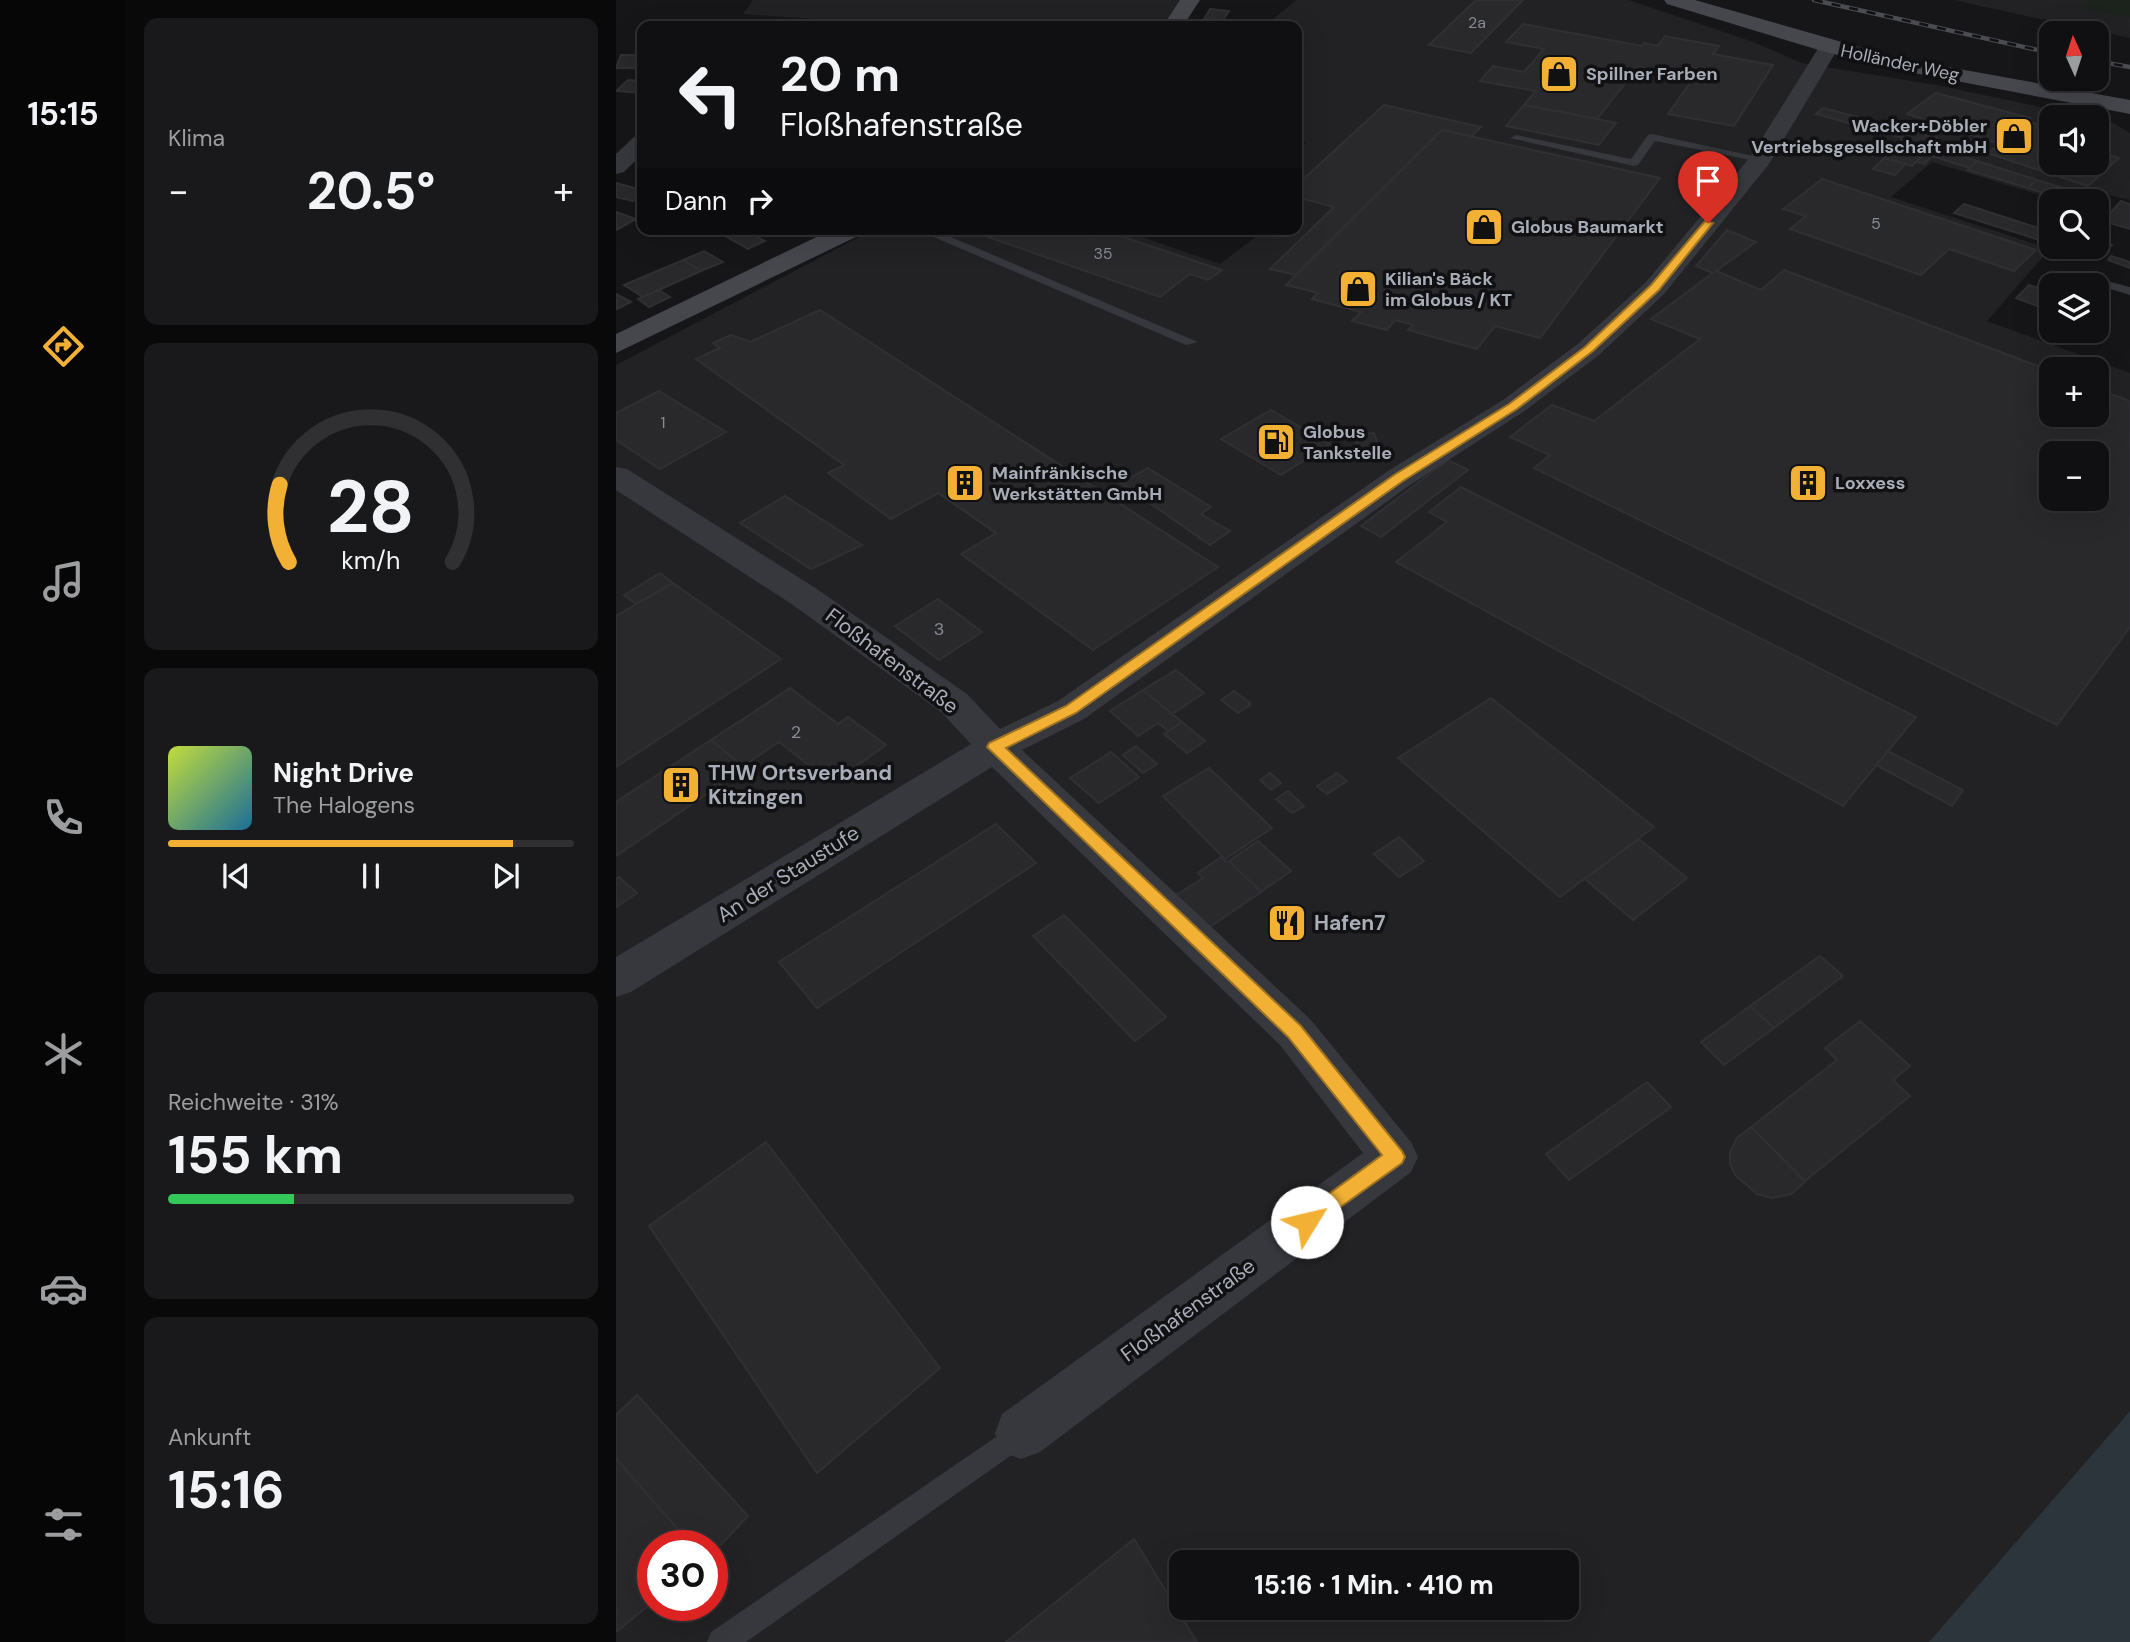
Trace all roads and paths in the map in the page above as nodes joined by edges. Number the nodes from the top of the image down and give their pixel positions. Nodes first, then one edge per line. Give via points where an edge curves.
1 (1190, 0) edge
2 (1674, 0) edge
3 (1177, 21) edge
4 (1829, 47) junction
5 (2130, 107) edge
6 (1517, 138) dead end
7 (637, 147) edge
8 (1761, 159) junction
9 (616, 167) edge
10 (841, 235) edge
11 (935, 235) edge
12 (2109, 284) edge
13 (2130, 291) edge
14 (1191, 342) dead end
15 (616, 345) edge
16 (616, 476) edge
17 (995, 747) junction
18 (616, 979) edge
19 (1021, 1433) joint
20 (721, 1642) edge

1 - 3 main road
2 - 4 main road, Holländer Weg
4 - 5 main road, Holländer Weg
4 - 8 street, An der Staustufe
6 - 8 lane via 1634,163 1652,137
7 - 9 street
8 - 17 street, An der Staustufe via 1655,288 1589,349 1071,710
10 - 15 main road
11 - 14 lane
12 - 13 lane
16 - 17 street, Floßhafenstraße via 805,597 901,665 954,703
17 - 18 street, An der Staustufe
17 - 19 street, Floßhafenstraße via 1294,1032 1395,1157
19 - 20 lane

